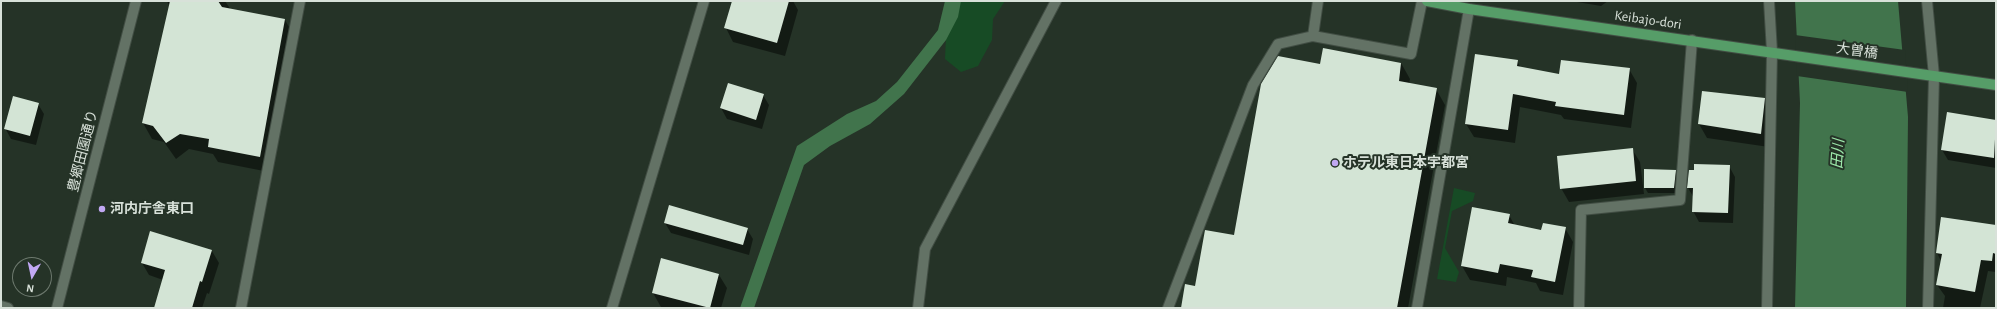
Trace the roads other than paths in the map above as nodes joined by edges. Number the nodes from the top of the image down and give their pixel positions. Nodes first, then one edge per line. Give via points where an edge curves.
1 (136, 1) edge
2 (300, 1) edge
3 (704, 1) edge
4 (1056, 1) edge
5 (1318, 1) edge
6 (1422, 1) edge
7 (1427, 1) edge
8 (1770, 1) edge
9 (1927, 1) edge
10 (1469, 9) junction
11 (1313, 36) junction
12 (1692, 40) junction
13 (1772, 52) junction
14 (1794, 56) joint
15 (1934, 76) junction
16 (1996, 85) edge
17 (1, 306) edge
18 (8, 308) edge
19 (57, 308) edge
20 (241, 308) edge
21 (612, 308) edge
22 (918, 308) edge
23 (1168, 308) edge
24 (1417, 308) edge
25 (1579, 308) edge
26 (1767, 308) edge
27 (1928, 308) edge

1 - 19 street, 豊郷田園通り
2 - 20 street
3 - 21 street
4 - 22 street via 925,249
5 - 11 street
6 - 11 street via 1412,54
7 - 10 main road, Keibajo-dori
8 - 13 street
9 - 15 street
10 - 12 main road, Keibajo-dori
10 - 24 street
11 - 23 street via 1278,44 1253,85
12 - 13 main road, Keibajo-dori
12 - 25 street via 1680,200 1581,210
13 - 14 main road, Keibajo-dori
13 - 26 street
14 - 15 main road, 大曽橋
15 - 16 main road
15 - 27 street
17 - 18 street

